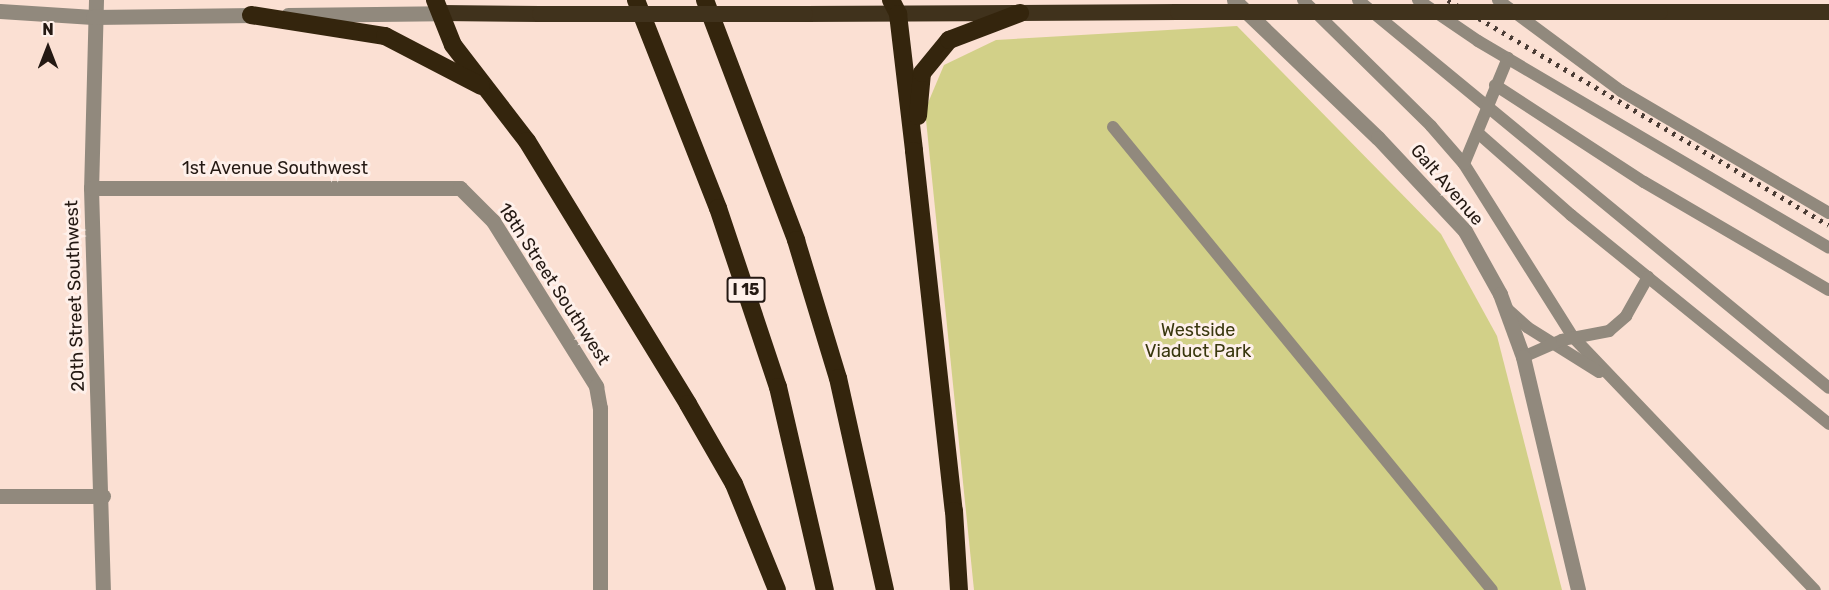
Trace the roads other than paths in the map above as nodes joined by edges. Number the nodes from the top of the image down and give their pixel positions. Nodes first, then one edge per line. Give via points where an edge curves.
1 (96, 0) edge
2 (636, 0) edge
3 (705, 0) edge
4 (1234, 0) edge
5 (1303, 0) edge
6 (1358, 0) edge
7 (1418, 0) edge
8 (1576, 0) edge
9 (1496, 6) edge
10 (438, 7) edge
11 (894, 7) edge
12 (0, 11) edge
13 (1829, 12) edge
14 (1020, 14) junction
15 (251, 15) junction
16 (93, 17) junction
17 (1508, 58) junction
18 (1495, 85) junction
19 (489, 90) junction
20 (1488, 105) junction
21 (1113, 127) dead end
22 (1478, 133) junction
23 (915, 151) junction
24 (1464, 164) junction
25 (91, 188) junction
26 (460, 189) joint
27 (1829, 213) edge
28 (1829, 248) edge
29 (1648, 277) junction
30 (1829, 290) edge
31 (1505, 306) junction
32 (1573, 337) junction
33 (1554, 343) junction
34 (1523, 357) junction
35 (1618, 385) junction
36 (1829, 388) edge
37 (1829, 424) edge
38 (0, 496) edge
39 (103, 496) junction
40 (103, 590) edge
41 (600, 590) edge
42 (777, 590) edge
43 (825, 590) edge
44 (885, 590) edge
45 (959, 590) edge
46 (1492, 590) edge
47 (1578, 590) edge
48 (1815, 590) edge

1 - 16 street, 20th Street Southwest
2 - 43 highway, I 15 via 718,208 778,387
3 - 44 highway via 796,240 835,368
4 - 31 street, Galt Avenue via 1378,138 1465,231
5 - 24 lane via 1431,126
6 - 20 lane
7 - 17 lane
8 - 9 highway, bridge
9 - 13 highway, bridge via 1660,12
9 - 14 highway, bridge
9 - 27 lane via 1621,91
10 - 11 highway, bridge via 540,14 805,14
10 - 15 street
10 - 19 highway via 453,45
11 - 14 highway
11 - 23 highway
12 - 16 street
14 - 23 highway via 949,40 922,73
15 - 16 street
15 - 19 highway via 385,36
16 - 25 street, 20th Street Southwest
17 - 18 lane
17 - 28 lane
18 - 20 lane
18 - 30 lane via 1644,182
19 - 42 highway via 527,141 688,404 734,484
20 - 22 lane
20 - 36 lane
21 - 46 lane
22 - 24 lane
22 - 29 lane
23 - 45 highway
24 - 32 lane
25 - 26 street, 1st Avenue Southwest
25 - 39 street, 20th Street Southwest
26 - 41 street, 18th Street Southwest via 493,221 596,386 600,408
29 - 32 lane via 1620,323 1609,330
29 - 37 lane
31 - 33 lane
31 - 34 street, Galt Avenue
32 - 33 lane
32 - 35 lane
33 - 34 lane
33 - 35 lane
34 - 47 street, Galt Avenue
35 - 48 lane
38 - 39 street
39 - 40 street, 20th Street Southwest

